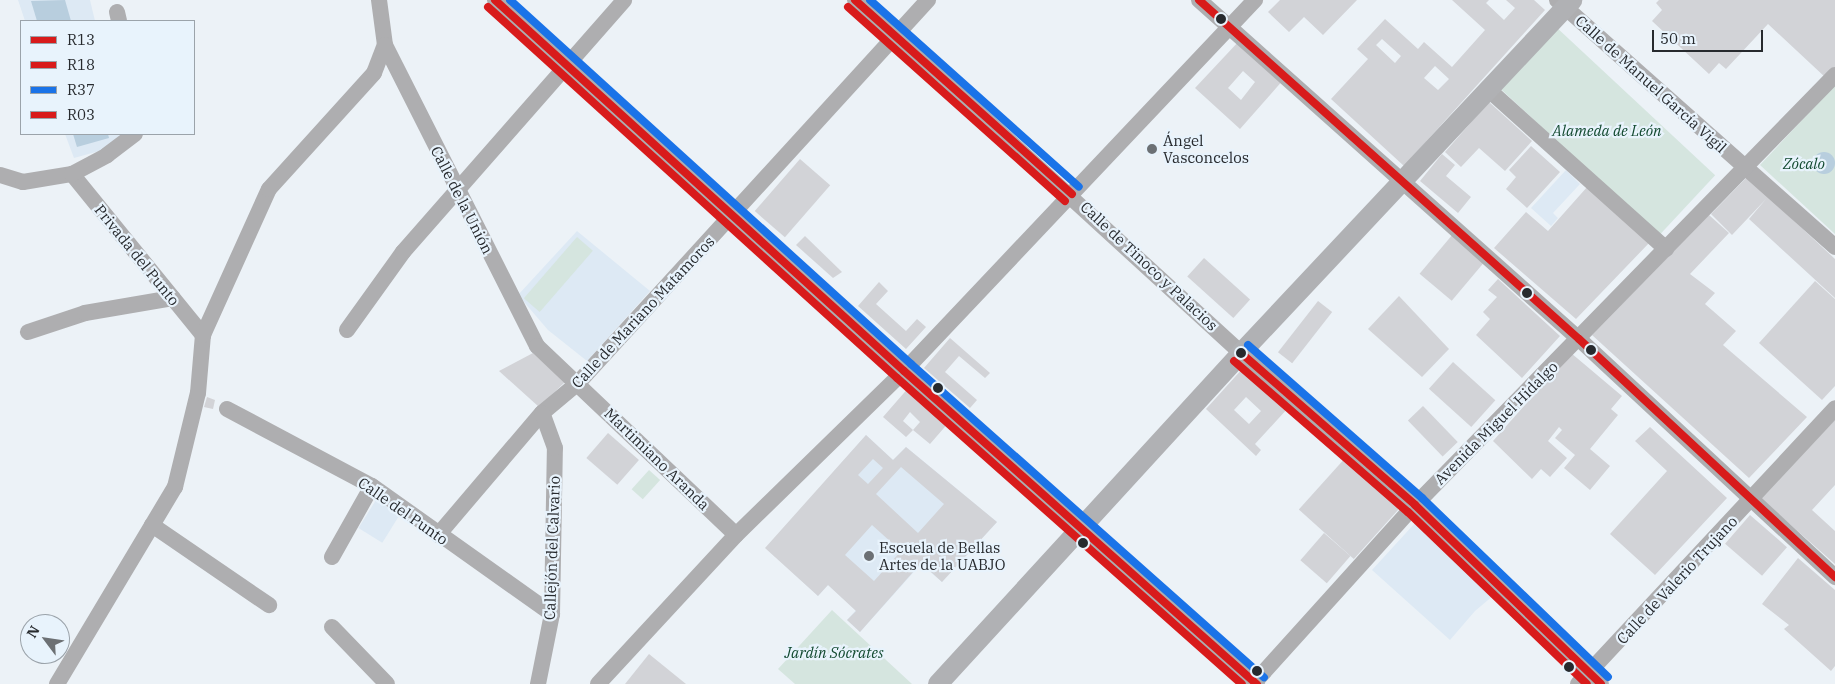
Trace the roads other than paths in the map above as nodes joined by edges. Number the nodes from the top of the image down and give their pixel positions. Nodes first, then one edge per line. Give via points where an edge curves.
1 (379, 0) edge
2 (495, 0) edge
3 (624, 0) edge
4 (855, 0) edge
5 (928, 0) edge
6 (1199, 0) edge
7 (1255, 0) edge
8 (1565, 2) edge
9 (1229, 27) junction
10 (894, 36) junction
11 (385, 45) junction
12 (567, 66) junction
13 (1835, 74) edge
14 (1489, 90) junction
15 (134, 135) edge
16 (1746, 167) junction
17 (72, 174) junction
18 (0, 175) edge
19 (1402, 184) junction
20 (458, 192) junction
21 (1072, 194) junction
22 (734, 216) junction
23 (1835, 247) edge
24 (1666, 249) junction
25 (173, 298) junction
26 (347, 330) dead end
27 (28, 332) dead end
28 (203, 335) junction
29 (1578, 339) junction
30 (1241, 353) junction
31 (904, 371) junction
32 (578, 383) junction
33 (1835, 408) edge
34 (226, 409) dead end
35 (542, 413) junction
36 (372, 486) junction
37 (1750, 501) junction
38 (1415, 505) junction
39 (152, 526) junction
40 (1082, 528) junction
41 (438, 535) junction
42 (736, 535) junction
43 (332, 557) dead end
44 (1835, 577) edge
45 (269, 605) dead end
46 (552, 614) junction
47 (332, 626) dead end
48 (1584, 679) edge
49 (1255, 683) edge
50 (57, 684) edge
51 (387, 684) edge
52 (538, 684) edge
53 (598, 684) edge
54 (938, 684) edge
55 (1601, 684) edge

1 - 11 street, Calle de la Unión
2 - 12 street
3 - 12 street
4 - 10 street, Calle de Tinoco y Palacios
5 - 10 street, Calle de Mariano Matamoros
6 - 9 street
7 - 9 street
8 - 14 main road
8 - 16 street, Calle de Manuel García Vigil
9 - 19 street
9 - 21 street
10 - 21 street, Calle de Tinoco y Palacios
10 - 22 street, Calle de Mariano Matamoros
11 - 20 street, Calle de la Unión
11 - 28 street via 374,73 269,189
12 - 20 street
12 - 22 street
13 - 16 street, Avenida Miguel Hidalgo
14 - 19 main road
14 - 24 street
15 - 17 street via 107,155
16 - 23 street, Calle de Manuel García Vigil
16 - 24 street, Avenida Miguel Hidalgo
17 - 18 street via 22,182
17 - 25 street, Privada del Punto
19 - 29 street
19 - 30 main road
20 - 26 street via 403,252
20 - 32 street, Calle de la Unión via 537,346
21 - 30 street, Calle de Tinoco y Palacios
21 - 31 street
22 - 31 street
22 - 32 street, Calle de Mariano Matamoros
24 - 29 street, Avenida Miguel Hidalgo
25 - 27 street via 85,314
25 - 28 street, Privada del Punto
28 - 39 street via 198,393 179,470 174,487
29 - 37 street
29 - 38 street, Avenida Miguel Hidalgo
30 - 38 street, Calle de Tinoco y Palacios
30 - 40 main road
31 - 40 street
31 - 42 street
32 - 35 street, Calle de Mariano Matamoros
32 - 42 street, Martimiano Aranda
33 - 37 street, Calle de Valerio Trujano
34 - 36 street, Calle del Punto
35 - 41 street, Calle de Mariano Matamoros
35 - 46 street, Callejón del Calvario via 555,448
36 - 41 street, Calle del Punto
36 - 43 street
37 - 44 street
37 - 48 street, Calle de Valerio Trujano
38 - 48 street, Calle de Tinoco y Palacios
38 - 49 street, Avenida Miguel Hidalgo
39 - 45 street
39 - 50 street
40 - 49 street
40 - 54 main road
41 - 46 street, Calle del Punto
42 - 53 street
46 - 52 street, Callejón del Calvario
47 - 51 street
48 - 55 street, Calle de Tinoco y Palacios

